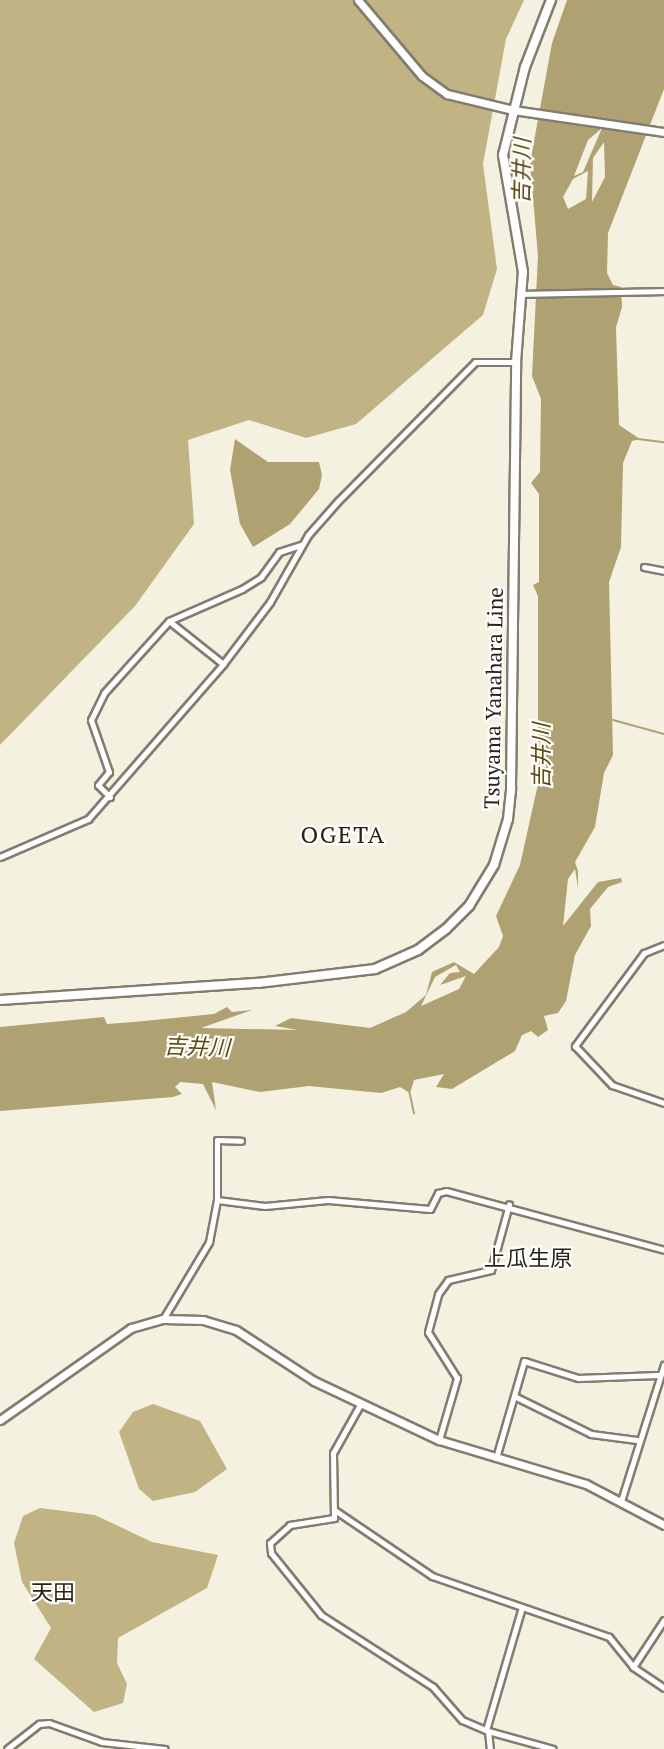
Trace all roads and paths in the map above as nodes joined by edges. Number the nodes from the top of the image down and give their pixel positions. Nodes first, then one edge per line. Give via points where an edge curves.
1 (358, 0) edge
2 (551, 0) edge
3 (513, 110) junction
4 (664, 132) edge
5 (664, 291) edge
6 (521, 294) junction
7 (516, 362) junction
8 (301, 545) junction
9 (644, 567) dead end
10 (664, 571) edge
11 (169, 621) junction
12 (224, 664) junction
13 (110, 797) junction
14 (0, 857) edge
15 (664, 945) edge
16 (0, 1000) edge
17 (664, 1103) edge
18 (241, 1141) dead end
19 (217, 1200) junction
20 (509, 1204) junction
21 (664, 1250) edge
22 (163, 1319) junction
23 (664, 1365) edge
24 (658, 1375) junction
25 (514, 1396) junction
26 (362, 1403) junction
27 (0, 1420) edge
28 (439, 1440) junction
29 (637, 1440) junction
30 (496, 1458) junction
31 (621, 1501) junction
32 (336, 1511) junction
33 (664, 1525) edge
34 (521, 1610) junction
35 (664, 1620) edge
36 (633, 1667) junction
37 (664, 1688) edge
38 (487, 1730) junction
39 (7, 1749) edge
40 (165, 1749) edge
41 (490, 1749) edge
42 (553, 1749) edge

1 - 3 main road via 422,76 447,94
2 - 3 main road, Tsuyama Yanahara Line
3 - 4 main road
3 - 6 main road, Tsuyama Yanahara Line via 502,170 520,244
5 - 6 street
6 - 7 main road, Tsuyama Yanahara Line
7 - 8 street via 475,362
7 - 16 main road, Tsuyama Yanahara Line via 509,812 494,865 469,906 418,950 360,973
8 - 11 street via 279,552 261,577 242,589
8 - 12 street via 270,602
9 - 10 street
11 - 12 street
11 - 13 street via 92,711 109,772 98,785
12 - 13 street
13 - 14 street via 77,825
15 - 17 street via 644,953 575,1046 612,1085
18 - 19 street via 217,1140
19 - 20 street via 265,1206 328,1200 430,1209 438,1193 446,1191
19 - 22 street via 209,1242
20 - 21 street
20 - 28 street via 491,1270 459,1275 440,1287 428,1332 457,1378
22 - 26 main road via 203,1320 230,1327
22 - 27 main road via 107,1341
23 - 24 street
24 - 25 street via 578,1378 524,1361
24 - 29 street
25 - 29 street via 591,1434
25 - 30 street
26 - 28 main road
26 - 32 street via 333,1454
28 - 30 main road
29 - 31 street
30 - 31 main road via 586,1484
31 - 33 main road
32 - 34 street via 432,1576
32 - 38 street via 328,1522 290,1525 270,1543 271,1553 336,1627 433,1686 462,1720
34 - 36 street via 609,1637
34 - 38 street
35 - 36 street
36 - 37 street
38 - 41 street
38 - 42 street
39 - 40 street via 39,1724 49,1723 102,1742

